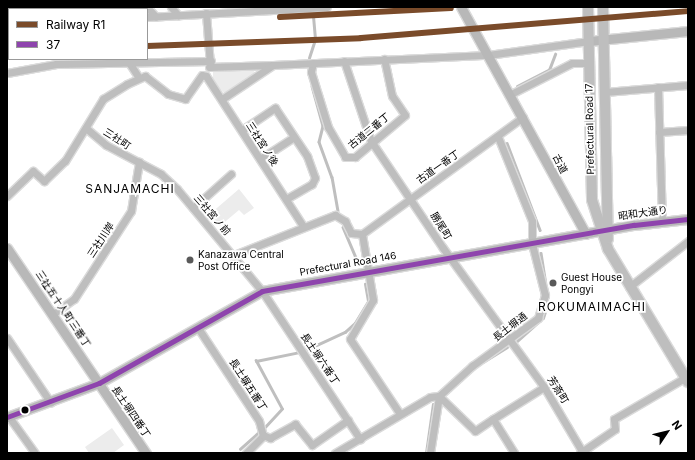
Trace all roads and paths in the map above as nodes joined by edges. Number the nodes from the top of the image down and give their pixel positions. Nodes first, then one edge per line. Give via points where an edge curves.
1 (171, 7) edge
2 (327, 7) edge
3 (461, 7) edge
4 (588, 7) edge
5 (603, 7) edge
6 (148, 8) edge
7 (252, 9) edge
8 (206, 13) junction
9 (178, 15) junction
10 (148, 17) edge
11 (156, 17) junction
12 (688, 31) edge
13 (604, 38) junction
14 (589, 40) junction
15 (488, 55) junction
16 (384, 59) junction
17 (56, 61) edge
18 (128, 61) junction
19 (344, 61) junction
20 (313, 63) junction
21 (590, 63) junction
22 (210, 64) junction
23 (274, 65) junction
24 (7, 73) edge
25 (204, 75) junction
26 (138, 78) junction
27 (688, 85) edge
28 (658, 87) junction
29 (605, 92) junction
30 (514, 98) junction
31 (222, 99) junction
32 (523, 117) junction
33 (87, 129) junction
34 (242, 130) junction
35 (688, 130) edge
36 (659, 132) junction
37 (294, 136) junction
38 (498, 137) junction
39 (370, 141) junction
40 (260, 159) junction
41 (139, 162) junction
42 (231, 174) dead end
43 (7, 196) edge
44 (411, 197) junction
45 (286, 199) junction
46 (193, 208) junction
47 (688, 219) edge
48 (662, 221) junction
49 (304, 226) junction
50 (604, 230) junction
51 (362, 234) junction
52 (586, 234) junction
53 (688, 241) edge
54 (532, 244) junction
55 (7, 248) edge
56 (234, 255) junction
57 (451, 257) junction
58 (371, 270) junction
59 (630, 288) junction
60 (262, 291) junction
61 (53, 314) junction
62 (198, 328) junction
63 (7, 338) edge
64 (510, 341) junction
65 (687, 378) edge
66 (99, 383) junction
67 (544, 387) junction
68 (440, 396) junction
69 (51, 403) junction
70 (400, 414) junction
71 (8, 417) edge
72 (493, 419) junction
73 (348, 420) junction
74 (262, 435) junction
75 (360, 439) junction
76 (344, 451) edge
77 (582, 452) edge
78 (35, 453) edge
79 (146, 453) edge
80 (246, 453) edge
81 (335, 453) edge
82 (430, 453) edge
83 (514, 453) edge

1 - 9 street
2 - 7 street
3 - 15 main road, 古道
4 - 14 main road, Prefectural Road 17
5 - 13 main road, Prefectural Road 17
6 - 11 street
7 - 8 street
8 - 9 street
8 - 22 street
9 - 11 street
10 - 11 street
12 - 13 main road
13 - 14 main road
13 - 29 main road, Prefectural Road 17
14 - 15 street
14 - 21 main road, Prefectural Road 17
15 - 16 street
15 - 30 main road, 古道
16 - 19 street
16 - 39 street, 古道二番丁 via 392,96 405,115
17 - 18 street
17 - 24 street
18 - 22 street
18 - 26 street
19 - 20 street
19 - 39 street, 勝尾町
20 - 23 street
20 - 39 street, 古道二番丁 via 311,72 328,127 345,157 355,157
21 - 30 street via 572,63 521,89
21 - 50 main road, Prefectural Road 17 via 592,200
22 - 23 street
22 - 25 street
23 - 31 street
25 - 26 street via 184,99 168,94 145,76
25 - 31 street, 三社宮ノ後
26 - 33 street via 103,99
27 - 28 street
28 - 29 street
28 - 36 street
29 - 50 main road, Prefectural Road 17
30 - 32 main road, 古道
31 - 34 street, 三社宮ノ後
32 - 38 street, 古道一番丁
32 - 52 main road, 古道
33 - 41 street, 三社町 via 106,145
33 - 43 street via 65,161 44,181 33,170
34 - 37 street via 275,108
34 - 40 street, 三社宮ノ後
35 - 36 street
36 - 48 street
37 - 40 street
37 - 45 street via 307,156 315,178 312,184
38 - 44 street, 古道一番丁
38 - 54 street, 長土塀通 via 532,221
39 - 44 street, 勝尾町
40 - 45 street, 三社宮ノ後
41 - 46 street, 三社宮ノ前 via 161,174
41 - 61 street, 三社川岸 via 131,211 74,299
42 - 46 street
44 - 51 street, 古道一番丁
44 - 57 street, 勝尾町
45 - 49 street, 三社宮ノ後
46 - 56 street, 三社宮ノ前
47 - 48 main road, 昭和大通り
48 - 50 main road, 昭和大通り
49 - 51 street via 335,215 345,220 351,233
49 - 56 street
50 - 52 main road, Prefectural Road 146
50 - 59 main road, Prefectural Road 17 via 608,249
51 - 58 street
52 - 54 main road, Prefectural Road 146
53 - 59 street
54 - 57 main road, Prefectural Road 146
54 - 64 street, 長土塀通 via 545,295 543,309 538,318
55 - 61 main road, 三社五十人町三番丁
56 - 60 street, 三社宮ノ前
57 - 58 main road, Prefectural Road 146
57 - 64 street, 勝尾町
58 - 60 main road, Prefectural Road 146
58 - 70 street via 373,300 350,339
59 - 65 main road, Prefectural Road 17
60 - 62 main road, Prefectural Road 146
60 - 73 street, 長土塀六番丁
61 - 66 main road, 三社五十人町三番丁
62 - 66 main road, Prefectural Road 146
62 - 74 street, 長土塀五番丁 via 259,420
63 - 69 street
64 - 67 street, 芳斎町
64 - 68 street, 長土塀通 via 472,366
65 - 77 street via 614,418 615,429
66 - 69 main road, Prefectural Road 146
66 - 79 main road, 長土塀四番丁
67 - 72 street
67 - 77 street, 芳斎町
68 - 70 street, 長土塀通 via 430,397
68 - 72 street via 475,431
68 - 82 street
69 - 71 main road, Prefectural Road 146
70 - 75 street, 長土塀通
71 - 78 street
72 - 83 street
73 - 74 street via 312,445 295,424 270,438
73 - 75 street, 長土塀六番丁
74 - 80 street
75 - 76 street, 長土塀通
76 - 81 street, 長土塀通

